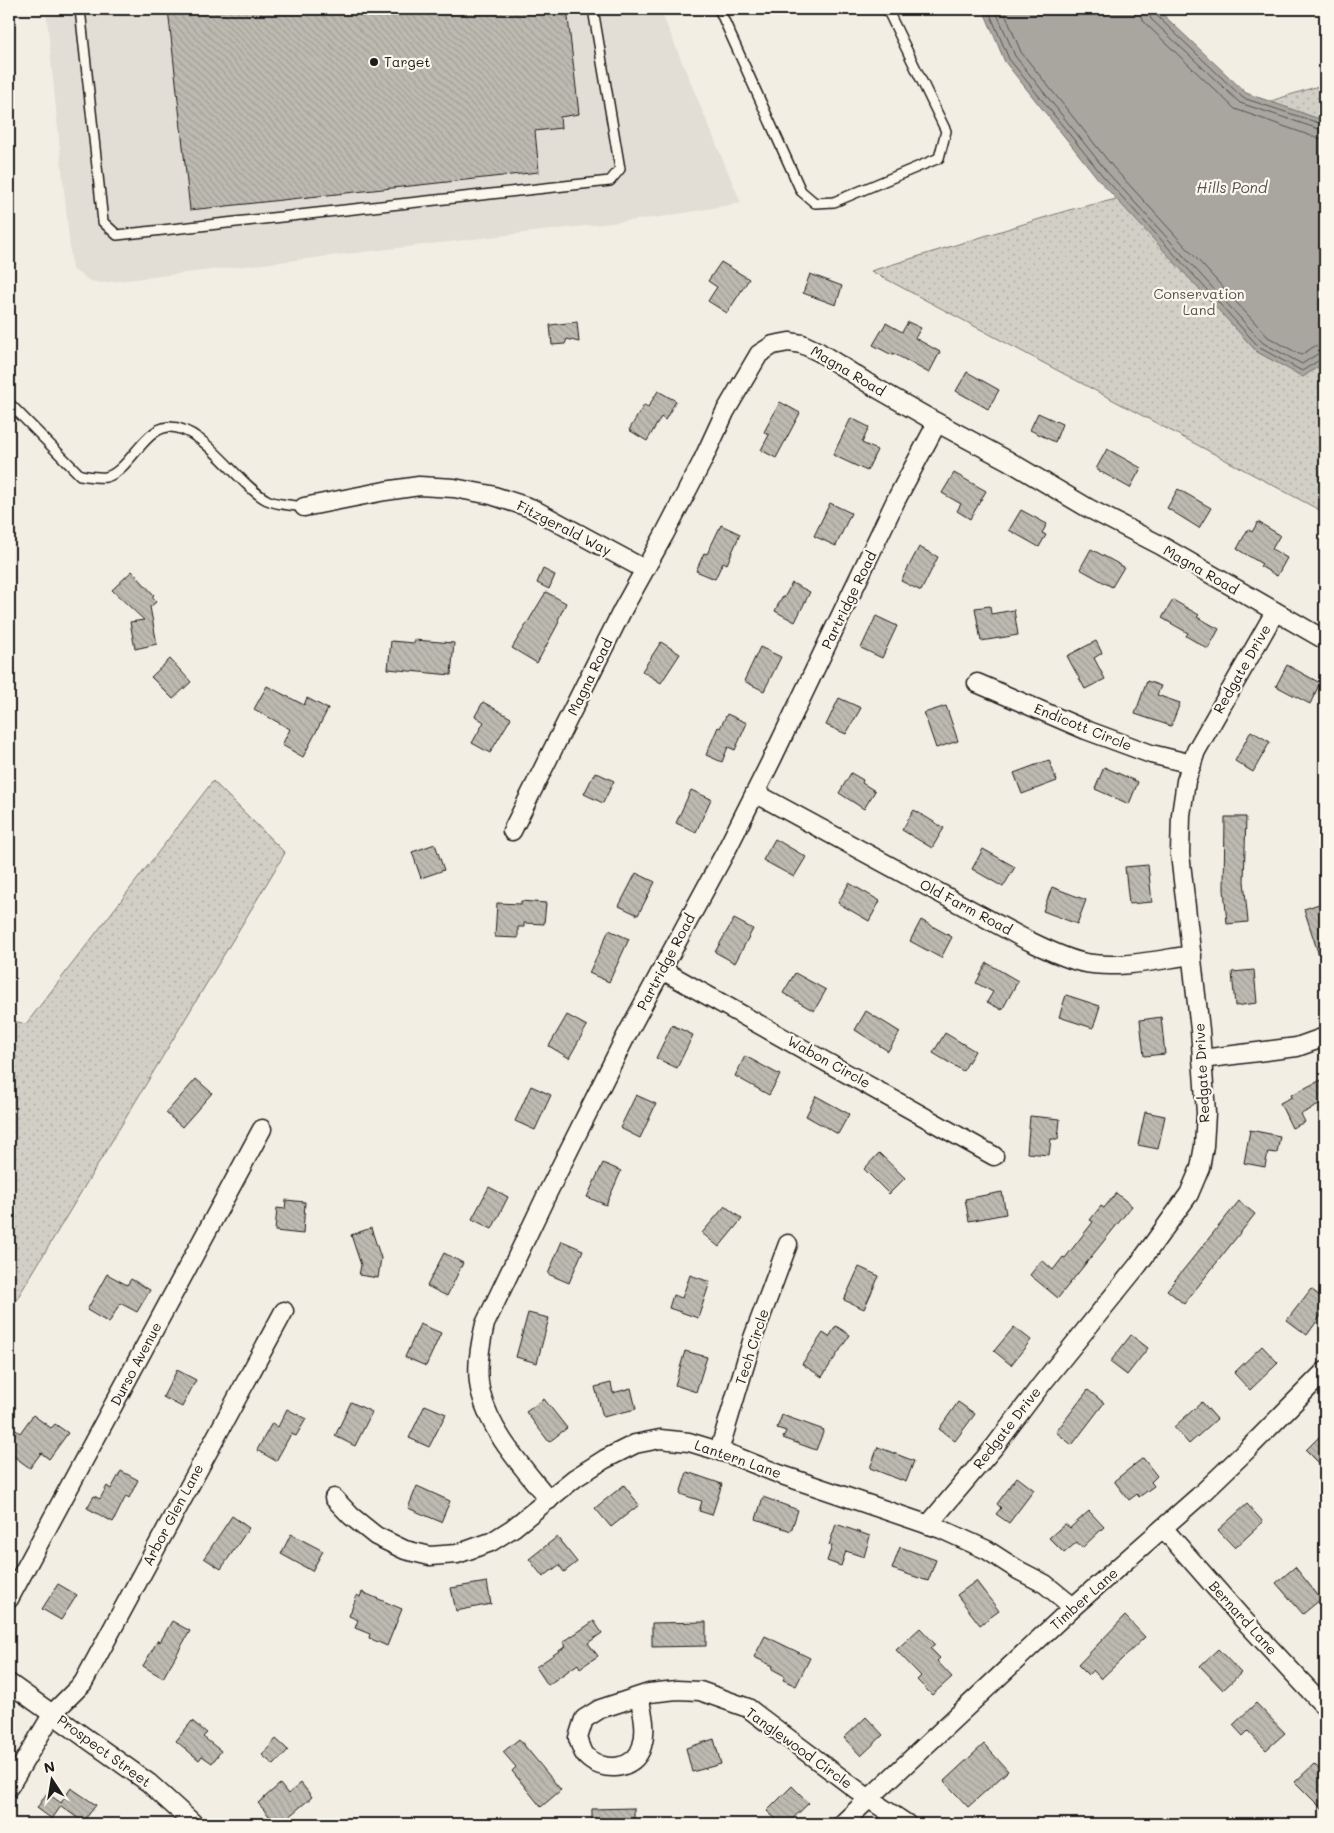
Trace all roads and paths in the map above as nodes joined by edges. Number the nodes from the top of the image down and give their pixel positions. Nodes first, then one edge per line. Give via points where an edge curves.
1 (80, 9) edge
2 (593, 9) edge
3 (719, 9) edge
4 (887, 9) edge
5 (9, 403) edge
6 (937, 423) junction
7 (304, 507) joint
8 (644, 569) junction
9 (1275, 612) junction
10 (1325, 640) edge
11 (977, 683) dead end
12 (1192, 764) junction
13 (755, 793) junction
14 (512, 831) dead end
15 (1192, 955) junction
16 (662, 970) junction
17 (1325, 1037) edge
18 (1202, 1059) junction
19 (262, 1129) dead end
20 (994, 1156) dead end
21 (788, 1244) dead end
22 (284, 1311) dead end
23 (1325, 1371) edge
24 (719, 1451) junction
25 (334, 1498) dead end
26 (549, 1500) junction
27 (928, 1525) junction
28 (1163, 1528) junction
29 (9, 1599) edge
30 (1073, 1607) junction
31 (9, 1683) edge
32 (639, 1697) junction
33 (1325, 1707) edge
34 (53, 1713) junction
35 (9, 1787) edge
36 (869, 1799) junction
37 (194, 1824) edge
38 (842, 1824) edge
39 (907, 1824) edge

1 - 2 lane via 103,222 116,235 610,181 620,169
3 - 4 lane via 801,191 815,204 834,202 939,158 946,131
5 - 7 lane via 80,475 107,477 153,433 166,427 182,429 205,444 252,490 269,501
6 - 8 street, Magna Road via 819,352 789,342 773,345 759,354 748,370
6 - 9 street, Magna Road
6 - 13 street, Partridge Road via 896,500
7 - 8 street, Fitzgerald Way via 402,488 454,488 491,495 530,508
8 - 14 street, Magna Road
9 - 10 street, Magna Road
9 - 12 street, Redgate Drive via 1214,717
11 - 12 street, Endicott Circle via 1086,730 1142,751
12 - 15 street, Redgate Drive via 1181,815 1180,854
13 - 15 street, Old Farm Road via 1060,956 1103,965
13 - 16 street, Partridge Road
15 - 18 street, Redgate Drive
16 - 20 street, Wabon Circle
16 - 26 street, Partridge Road via 548,1192 491,1310 480,1342 480,1391 490,1417
17 - 18 street via 1297,1047
18 - 27 street, Redgate Drive via 1206,1113 1204,1146 1200,1168 1189,1194 1138,1265
19 - 29 street, Durso Avenue
21 - 24 street, Tech Circle via 753,1338
22 - 34 street, Arbor Glen Lane via 82,1683
23 - 28 street, Timber Lane
24 - 26 street, Lantern Lane via 689,1442 660,1439 635,1444 575,1478
24 - 27 street, Lantern Lane
25 - 26 street, Lantern Lane via 376,1536 405,1550 430,1556 457,1554 491,1542
27 - 30 street, Lantern Lane via 986,1550 1045,1584
28 - 30 street, Timber Lane
28 - 33 street, Bernard Lane
30 - 36 street, Timber Lane
31 - 34 street, Prospect Street
32 - 32 street, Tanglewood Circle via 600,1709 584,1719 578,1738 585,1755 601,1766 618,1768 634,1761 642,1748 645,1732
32 - 36 street, Tanglewood Circle via 677,1690 700,1691 748,1708
34 - 35 street, Arbor Glen Lane
34 - 37 street, Prospect Street via 149,1783
36 - 38 street, Timber Lane
36 - 39 street, Tanglewood Circle

